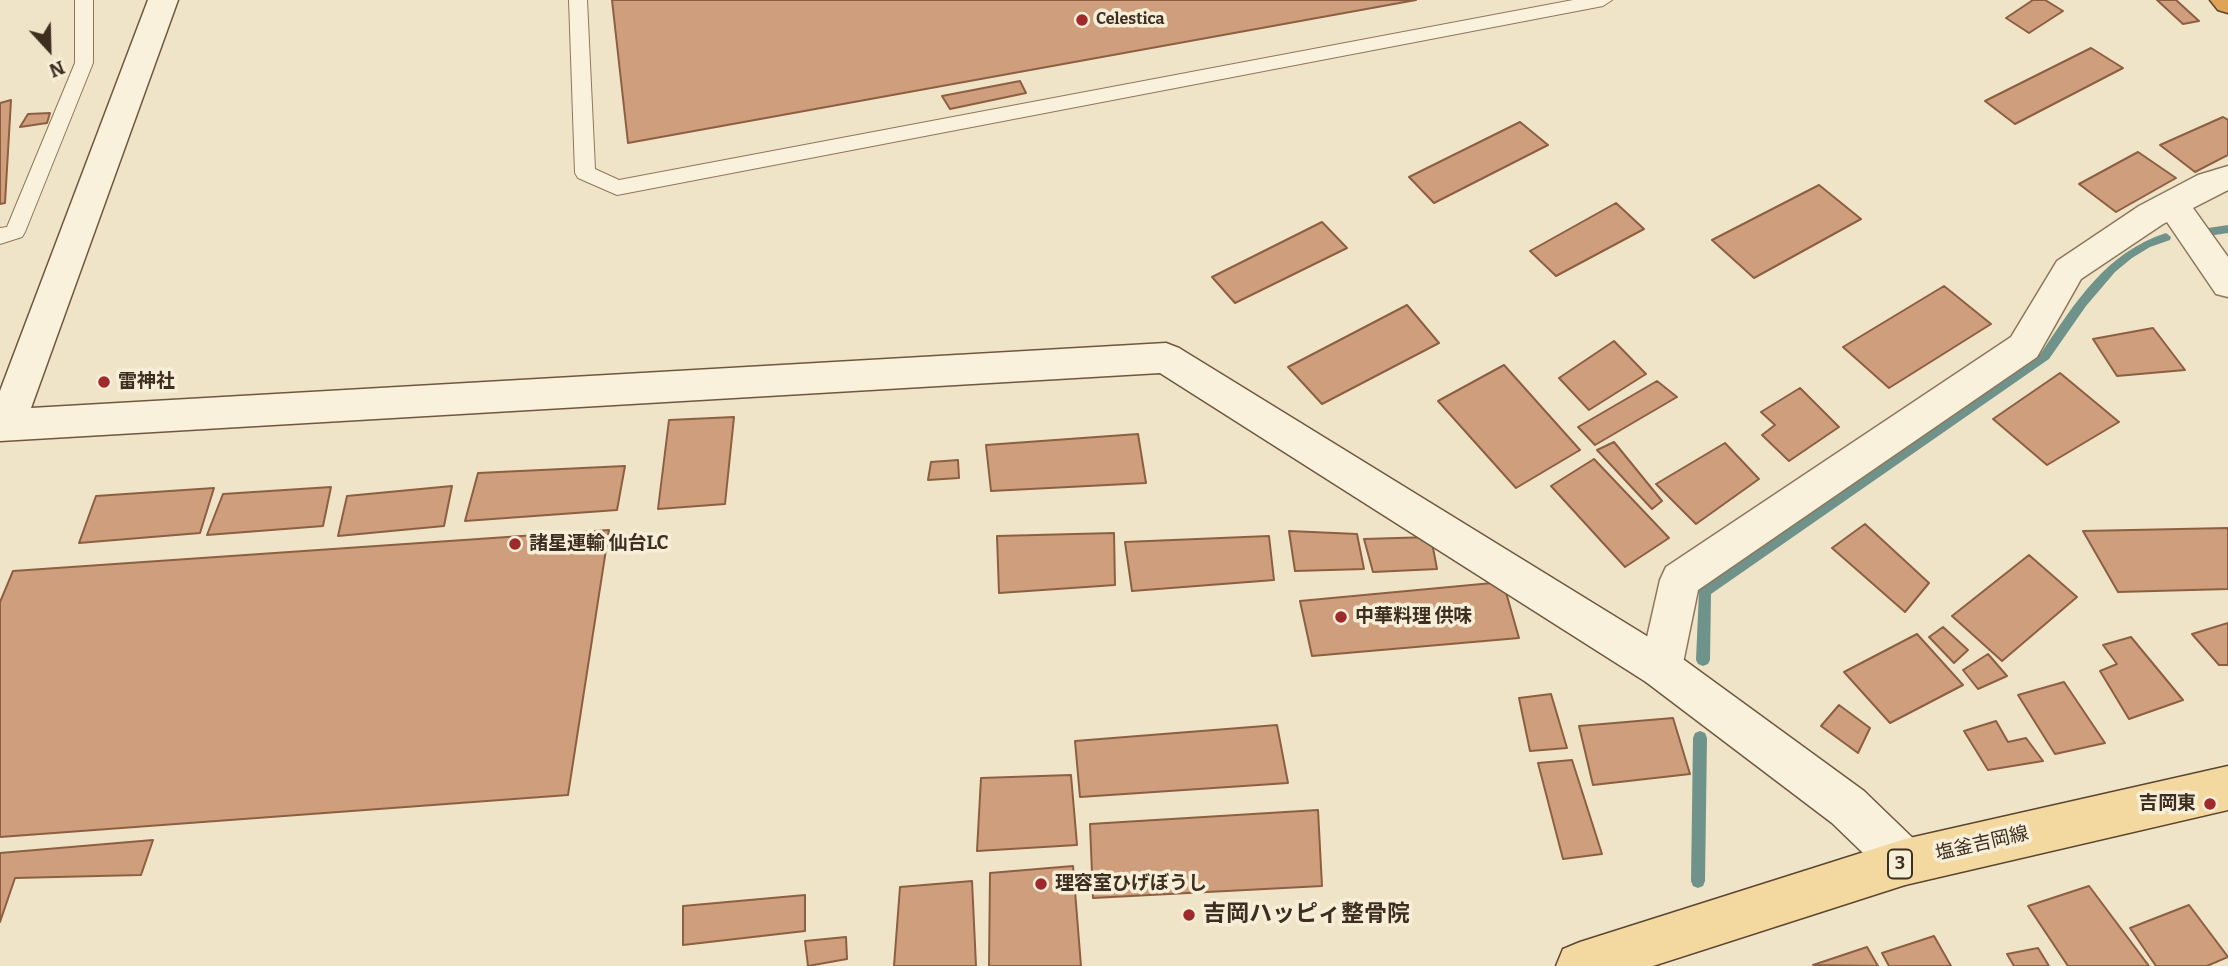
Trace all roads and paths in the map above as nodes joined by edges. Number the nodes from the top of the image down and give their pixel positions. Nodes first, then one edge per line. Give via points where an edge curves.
1 (84, 0) edge
2 (163, 0) edge
3 (578, 0) edge
4 (1603, 0) edge
5 (2228, 178) edge
6 (2172, 204) junction
7 (0, 236) edge
8 (2228, 284) edge
9 (3, 425) edge
10 (1661, 668) junction
11 (2228, 788) edge
12 (1905, 862) junction
13 (1580, 966) edge

1 - 7 lane via 84,63 15,232
2 - 9 street
3 - 4 lane via 585,173 617,188
5 - 6 street
6 - 8 street
6 - 10 street via 2069,270 2024,347 1680,580
9 - 10 street via 1166,358
10 - 12 street via 1848,807
11 - 12 main road, 塩釜吉岡線 / 3
12 - 13 main road, 塩釜吉岡線 / 3

